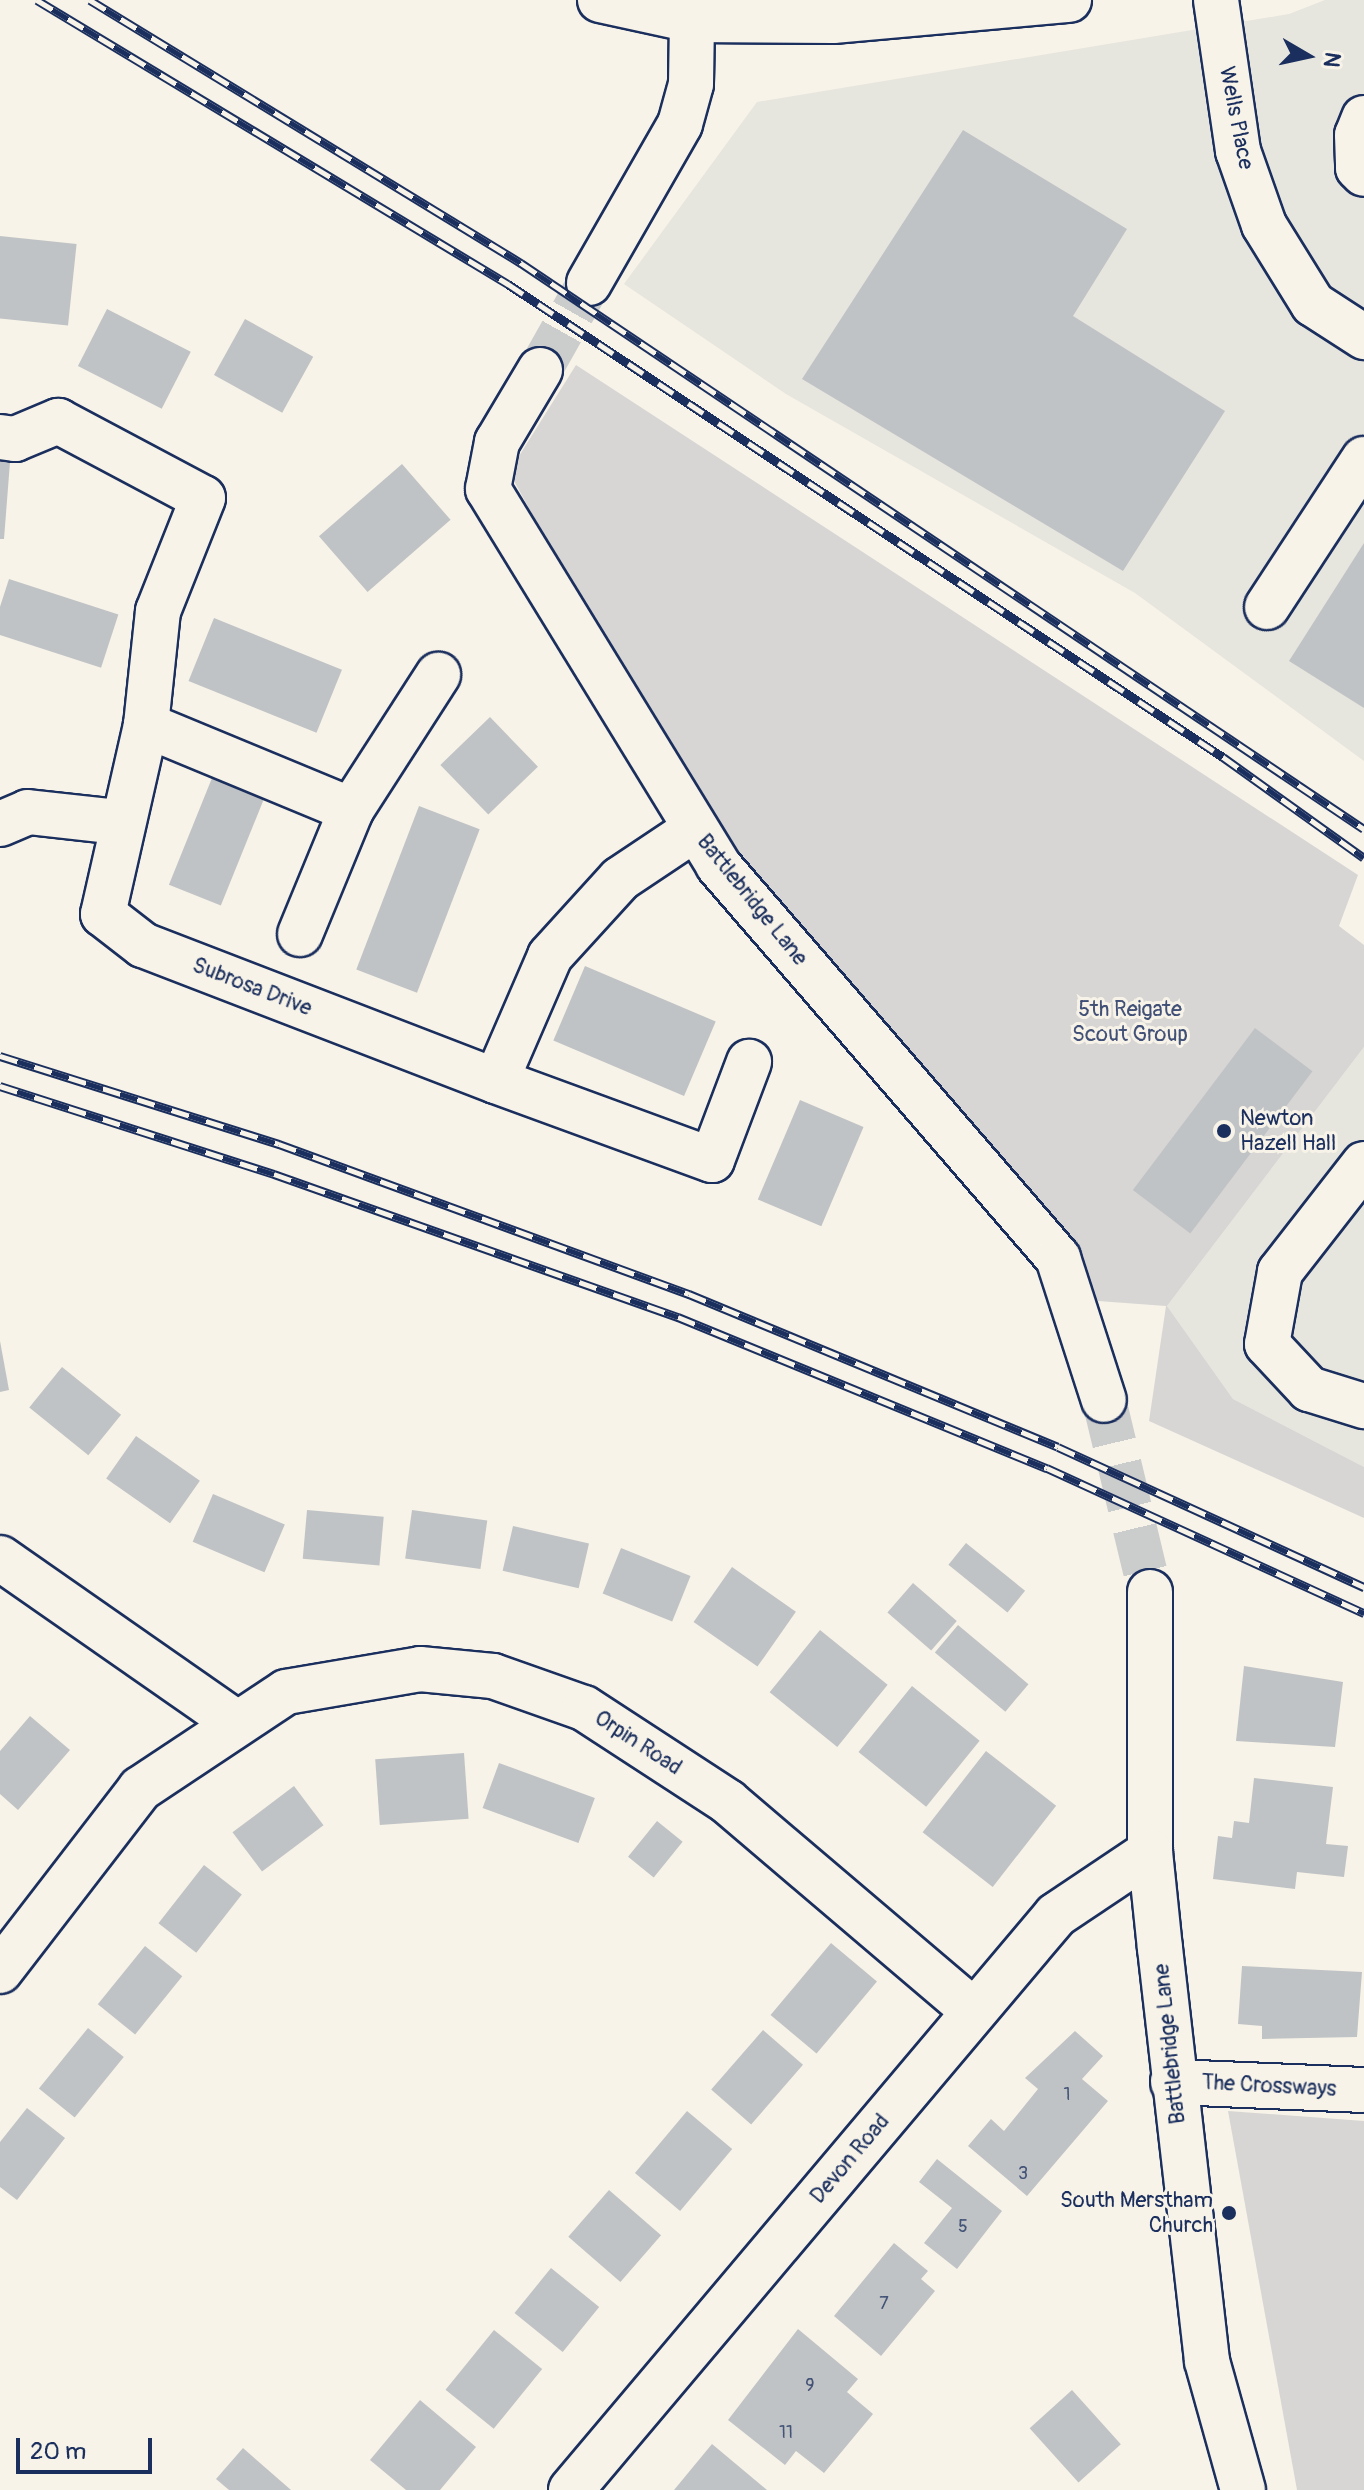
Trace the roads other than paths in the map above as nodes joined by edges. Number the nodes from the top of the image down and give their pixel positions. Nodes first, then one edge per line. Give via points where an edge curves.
1 (600, 0) edge
2 (1069, 0) edge
3 (1216, 0) edge
4 (986, 4) edge
5 (692, 20) junction
6 (1364, 118) edge
7 (1364, 174) edge
8 (589, 283) tunnel mouth
9 (1364, 337) edge
10 (540, 370) tunnel mouth
11 (0, 437) edge
12 (1364, 459) edge
13 (1267, 607) dead end
14 (438, 675) dead end
15 (146, 725) junction
16 (351, 810) junction
17 (119, 822) junction
18 (0, 824) edge
19 (695, 829) junction
20 (300, 934) dead end
21 (749, 1062) dead end
22 (496, 1081) junction
23 (1364, 1164) edge
24 (1104, 1400) tunnel mouth
25 (1364, 1406) edge
26 (0, 1558) edge
27 (1150, 1592) tunnel mouth
28 (235, 1722) junction
29 (1150, 1852) junction
30 (0, 1971) edge
31 (974, 2011) junction
32 (1173, 2082) junction
33 (1364, 2090) edge
34 (571, 2490) edge
35 (1243, 2490) edge

1 - 5 street
2 - 4 street
3 - 9 street, Wells Place via 1238,151 1264,225 1313,304
4 - 5 street via 833,21
5 - 8 street via 691,84 680,124
6 - 7 street via 1357,135 1358,168
10 - 19 street, Battlebridge Lane via 497,442 488,489
11 - 15 street, Subrosa Drive via 15,439 58,421 203,498 158,611
12 - 13 street
14 - 16 street
15 - 16 street
15 - 17 street, Subrosa Drive
16 - 20 street
17 - 18 street via 28,812
17 - 22 street, Subrosa Drive via 103,914 143,945
19 - 22 street via 620,879 550,956
19 - 24 street, Battlebridge Lane via 718,865 1058,1258
21 - 22 street, Subrosa Drive via 712,1160
23 - 25 street via 1280,1272 1267,1344 1309,1389
26 - 28 street
27 - 29 street, Battlebridge Lane
28 - 30 street, Orpin Road via 140,1789
28 - 31 street, Orpin Road via 286,1692 420,1669 493,1676 584,1708 728,1802
29 - 31 street, Devon Road via 1056,1915
29 - 32 street, Battlebridge Lane
31 - 34 street, Devon Road
32 - 33 street, The Crossways
32 - 35 street, Battlebridge Lane via 1207,2361

